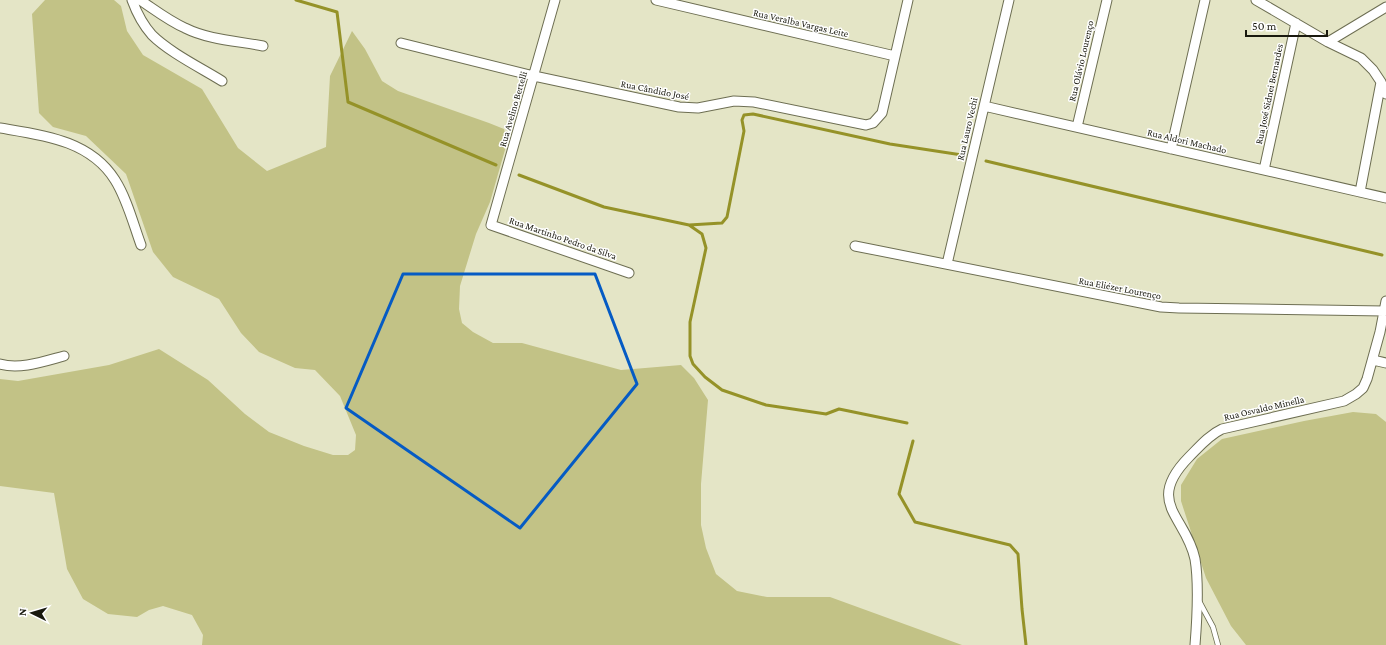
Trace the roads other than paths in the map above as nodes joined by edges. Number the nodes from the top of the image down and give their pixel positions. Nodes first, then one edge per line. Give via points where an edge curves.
1 (132, 0) edge
2 (140, 0) edge
3 (556, 0) edge
4 (656, 0) edge
5 (908, 0) edge
6 (1009, 0) edge
7 (1107, 0) edge
8 (1205, 0) edge
9 (1256, 0) edge
10 (1386, 7) edge
11 (1296, 23) junction
12 (1328, 42) junction
13 (401, 43) dead end
14 (263, 46) dead end
15 (895, 56) junction
16 (534, 76) junction
17 (222, 81) dead end
18 (1380, 82) junction
19 (1386, 94) edge
20 (984, 106) junction
21 (0, 128) edge
22 (1077, 128) junction
23 (1171, 149) junction
24 (1264, 170) junction
25 (1360, 192) junction
26 (1386, 198) edge
27 (491, 224) joint
28 (141, 245) dead end
29 (856, 246) dead end
30 (947, 264) junction
31 (629, 273) dead end
32 (1386, 301) edge
33 (1384, 311) junction
34 (64, 356) dead end
35 (1373, 360) junction
36 (1386, 363) edge
37 (0, 364) edge
38 (1196, 596) junction
39 (1195, 645) edge
40 (1218, 645) edge

1 - 17 street via 152,34 167,47
2 - 14 street via 192,31
3 - 16 street, Rua Avelino Bertelli
4 - 15 street, Rua Veralba Vargas Leite
5 - 15 street, Rua Cândido José
6 - 20 street, Rua Lauro Vechi
7 - 22 street, Rua Olávio Lourenço
8 - 23 street
9 - 11 street
10 - 12 street
11 - 12 street
11 - 24 street, Rua José Sidnei Bernardes
12 - 18 street via 1361,58
13 - 16 street, Rua Cândido José
15 - 16 street, Rua Cândido José via 882,113 873,123 866,125 754,102 734,101 698,108 678,107
16 - 27 street, Rua Avelino Bertelli
18 - 19 street
18 - 25 street
20 - 22 street, Rua Aldori Machado
20 - 30 street, Rua Lauro Vechi
21 - 28 street via 60,140 94,156 116,181
22 - 23 street, Rua Aldori Machado
23 - 24 street, Rua Aldori Machado
24 - 25 street, Rua Aldori Machado
25 - 26 street, Rua Aldori Machado
27 - 31 street, Rua Martinho Pedro da Silva
29 - 30 street, Rua Eliézer Lourenço
30 - 33 street, Rua Eliézer Lourenço via 1161,307
32 - 33 street, Rua Osvaldo Minella
33 - 35 street, Rua Osvaldo Minella
34 - 37 street via 25,364
35 - 36 street
35 - 38 street, Rua Osvaldo Minella via 1363,388 1350,399 1222,429 1206,440 1175,474 1169,490 1170,501 1173,513 1194,554
38 - 39 street, Rua Osvaldo Minella
38 - 40 lane

